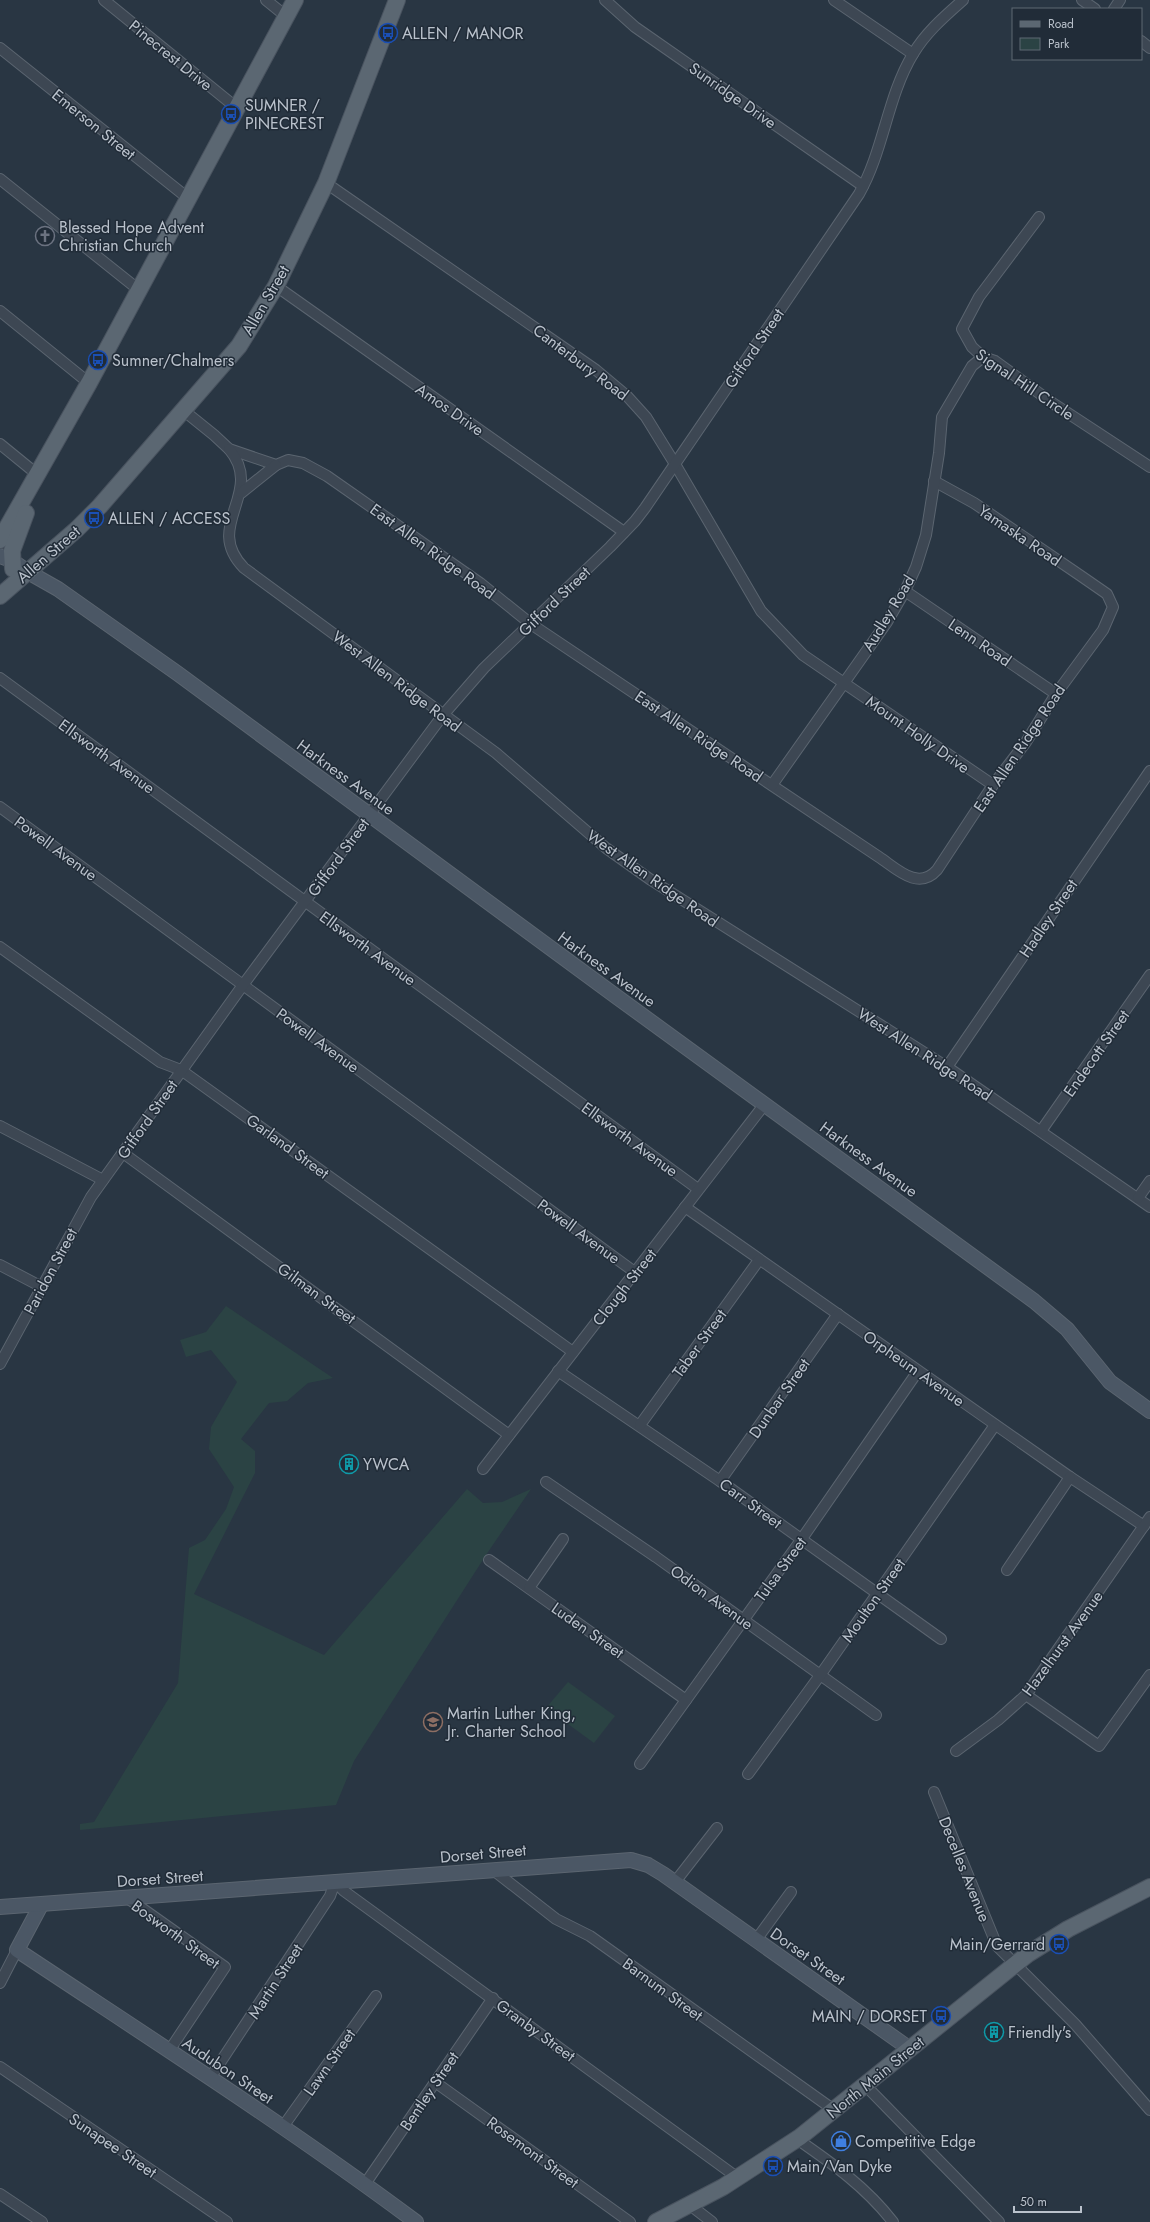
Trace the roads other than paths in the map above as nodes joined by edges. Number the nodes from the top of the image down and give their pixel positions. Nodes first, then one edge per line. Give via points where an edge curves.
1 (104, 0) edge
2 (266, 0) edge
3 (295, 0) edge
4 (396, 0) edge
5 (605, 0) edge
6 (834, 0) edge
7 (963, 0) edge
8 (1082, 0) edge
9 (1094, 8) edge
10 (286, 17) junction
11 (1142, 42) edge
12 (0, 48) edge
13 (1150, 48) edge
14 (913, 54) junction
15 (238, 110) junction
16 (0, 179) edge
17 (326, 183) junction
18 (863, 186) junction
19 (189, 199) junction
20 (1038, 217) dead end
21 (276, 286) junction
22 (139, 290) junction
23 (0, 311) edge
24 (983, 357) junction
25 (89, 383) junction
26 (183, 410) junction
27 (0, 444) edge
28 (229, 450) junction
29 (675, 464) junction
30 (276, 465) junction
31 (1150, 467) edge
32 (38, 475) junction
33 (934, 481) junction
34 (240, 493) junction
35 (624, 532) junction
36 (0, 540) edge
37 (10, 565) edge
38 (905, 591) junction
39 (1104, 592) joint
40 (0, 596) edge
41 (761, 610) joint
42 (531, 624) junction
43 (0, 678) edge
44 (844, 682) junction
45 (1056, 694) junction
46 (443, 715) junction
47 (1150, 771) edge
48 (772, 785) junction
49 (993, 785) junction
50 (0, 807) edge
51 (368, 815) junction
52 (306, 902) junction
53 (0, 947) edge
54 (1150, 975) edge
55 (243, 985) junction
56 (946, 1066) junction
57 (181, 1070) junction
58 (764, 1104) junction
59 (0, 1126) edge
60 (1041, 1131) junction
61 (123, 1153) junction
62 (103, 1180) junction
63 (1150, 1181) edge
64 (698, 1189) junction
65 (1138, 1198) junction
66 (685, 1207) junction
67 (1150, 1207) edge
68 (759, 1260) junction
69 (0, 1265) edge
70 (636, 1272) junction
71 (42, 1287) junction
72 (838, 1314) junction
73 (573, 1352) junction
74 (0, 1364) edge
75 (558, 1371) junction
76 (918, 1371) junction
77 (1150, 1411) edge
78 (640, 1425) junction
79 (995, 1425) junction
80 (509, 1435) junction
81 (483, 1469) dead end
82 (1070, 1477) junction
83 (720, 1481) junction
84 (546, 1482) dead end
85 (1150, 1517) edge
86 (1144, 1526) junction
87 (563, 1539) dead end
88 (802, 1540) junction
89 (489, 1560) dead end
90 (1007, 1570) dead end
91 (529, 1588) junction
92 (877, 1593) junction
93 (744, 1620) junction
94 (941, 1639) dead end
95 (821, 1674) junction
96 (1150, 1675) edge
97 (1026, 1695) junction
98 (686, 1700) junction
99 (876, 1715) dead end
100 (956, 1751) dead end
101 (640, 1764) dead end
102 (748, 1774) dead end
103 (934, 1792) dead end
104 (717, 1828) dead end
105 (492, 1869) junction
106 (335, 1882) junction
107 (675, 1882) junction
108 (1150, 1887) edge
109 (791, 1892) dead end
110 (126, 1897) junction
111 (41, 1905) junction
112 (0, 1907) edge
113 (756, 1940) junction
114 (17, 1950) junction
115 (1015, 1964) junction
116 (0, 1983) edge
117 (376, 1996) dead end
118 (493, 1998) junction
119 (910, 2049) junction
120 (169, 2051) junction
121 (0, 2067) edge
122 (210, 2078) junction
123 (435, 2082) junction
124 (865, 2085) junction
125 (1149, 2106) edge
126 (834, 2110) junction
127 (282, 2128) junction
128 (797, 2139) junction
129 (738, 2178) junction
130 (365, 2184) junction
131 (0, 2194) edge
132 (690, 2205) junction
133 (42, 2222) edge
134 (227, 2222) edge
135 (416, 2222) edge
136 (630, 2222) edge
137 (656, 2222) edge
138 (712, 2222) edge
139 (893, 2222) edge
140 (999, 2222) edge

1 - 15 street, Pinecrest Drive
2 - 10 street
3 - 10 main road
4 - 17 main road, Allen Street
5 - 18 street, Sunridge Drive via 635,27
6 - 14 street
7 - 14 street, Gifford Street via 932,28
8 - 9 street
10 - 15 main road
11 - 13 street
12 - 19 street, Emerson Street
14 - 18 street, Gifford Street via 902,76
15 - 19 main road
16 - 22 street
17 - 21 main road, Allen Street
17 - 29 street, Canterbury Road via 619,388 646,417
18 - 29 street, Gifford Street
19 - 22 main road
20 - 24 street, Signal Hill Circle via 979,297 962,329 972,347
21 - 26 main road, Allen Street via 239,346
21 - 35 street, Amos Drive
22 - 25 main road
23 - 25 street
24 - 31 street, Signal Hill Circle via 995,361 1054,404
24 - 33 street, Audley Road via 972,366 942,417
25 - 32 main road
26 - 28 street, East Allen Ridge Road
26 - 37 main road, Allen Street via 100,506
27 - 32 street
28 - 30 street, East Allen Ridge Road
28 - 34 street, West Allen Ridge Road via 241,472
29 - 35 street, Gifford Street via 636,521
29 - 41 street, Canterbury Road
30 - 34 street
30 - 42 street, East Allen Ridge Road via 284,461 293,461 322,472 480,583
32 - 36 main road
32 - 37 main road via 30,505 15,538
33 - 38 street, Audley Road via 926,535
33 - 39 street, Yamaska Road via 984,510
34 - 46 street, West Allen Ridge Road via 230,522 228,537 230,548 238,563
35 - 42 street, Gifford Street
37 - 40 main road, Allen Street
37 - 51 street, Harkness Avenue via 61,591 177,673
38 - 44 street, Audley Road
38 - 45 street, Lenn Road
39 - 45 street, East Allen Ridge Road via 1113,604 1111,617
41 - 44 street, Mount Holly Drive via 803,655
42 - 46 street, Gifford Street via 484,668
42 - 48 street, East Allen Ridge Road
43 - 52 street, Ellsworth Avenue
44 - 48 street, Audley Road
44 - 49 street, Mount Holly Drive
45 - 49 street, East Allen Ridge Road via 1026,742
46 - 51 street, Gifford Street
46 - 56 street, West Allen Ridge Road via 496,753 606,848 650,880
47 - 56 street, Hadley Street
48 - 49 street, East Allen Ridge Road via 879,857 909,876 922,880 937,870
50 - 55 street, Powell Avenue
51 - 52 street, Gifford Street
51 - 58 street, Harkness Avenue
52 - 55 street, Gifford Street
52 - 64 street, Ellsworth Avenue
53 - 57 street, Garland Street via 160,1062
54 - 60 street, Endecott Street
55 - 57 street, Gifford Street
55 - 70 street, Powell Avenue
56 - 60 street, West Allen Ridge Road
57 - 61 street, Gifford Street
57 - 73 street, Garland Street
58 - 64 street, Clough Street
58 - 77 street, Harkness Avenue via 1034,1301 1067,1329 1110,1382
59 - 62 street
60 - 65 street, West Allen Ridge Road
61 - 62 street, Gifford Street
61 - 80 street, Gilman Street
62 - 71 street, Paridon Street via 85,1206
63 - 65 street
64 - 66 street, Clough Street
65 - 67 street, West Allen Ridge Road
66 - 68 street, Orpheum Avenue
66 - 70 street, Clough Street
68 - 72 street, Orpheum Avenue
68 - 78 street, Taber Street
69 - 71 street
70 - 73 street, Clough Street
71 - 74 street, Paridon Street
72 - 76 street, Orpheum Avenue
72 - 83 street, Dunbar Street
73 - 75 street, Clough Street
75 - 78 street, Carr Street
75 - 80 street, Clough Street
76 - 79 street, Orpheum Avenue
76 - 88 street, Tulsa Street
78 - 83 street, Carr Street
79 - 82 street, Orpheum Avenue
79 - 92 street, Moulton Street
80 - 81 street, Clough Street
82 - 86 street, Orpheum Avenue
82 - 90 street
83 - 88 street, Carr Street
84 - 93 street, Odion Avenue
85 - 86 street, Hazelhurst Avenue
86 - 97 street, Hazelhurst Avenue
87 - 91 street
88 - 92 street, Carr Street
88 - 93 street, Tulsa Street
89 - 91 street, Luden Street
91 - 98 street, Luden Street
92 - 94 street, Carr Street
92 - 95 street, Moulton Street
93 - 95 street, Odion Avenue
93 - 98 street, Tulsa Street
95 - 99 street, Odion Avenue
95 - 102 street, Moulton Street
96 - 97 street via 1099,1746
97 - 100 street, Hazelhurst Avenue via 998,1720
98 - 101 street, Tulsa Street
103 - 115 street, Decelles Avenue via 992,1937 997,1946
104 - 107 street
105 - 106 street, Dorset Street
105 - 107 street, Dorset Street via 627,1859 648,1865
105 - 126 street, Barnum Street via 556,1919 590,1936
106 - 110 street, Dorset Street
106 - 118 street, Granby Street
106 - 122 street, Martin Street via 330,1896
107 - 113 street, Dorset Street
108 - 115 main road, North Main Street via 1068,1930
109 - 113 street
110 - 111 street, Dorset Street
110 - 120 street, Bosworth Street via 225,1967
111 - 112 street, Dorset Street
111 - 114 street
113 - 119 street, Dorset Street
114 - 116 street
114 - 120 street, Audubon Street
115 - 119 main road, North Main Street
115 - 125 street, Decelles Avenue via 1076,2024
117 - 127 street, Lawn Street
118 - 123 street, Bentley Street
118 - 129 street, Granby Street
119 - 124 main road, North Main Street
120 - 122 street, Audubon Street
121 - 134 street, Sunapee Street
122 - 127 street, Audubon Street
123 - 130 street, Bentley Street
123 - 136 street, Rosemont Street
124 - 126 main road, North Main Street
124 - 140 street
126 - 128 main road, North Main Street
127 - 130 street, Audubon Street
128 - 129 main road, North Main Street
128 - 139 street via 851,2177 879,2204
129 - 132 main road, North Main Street
130 - 135 street, Audubon Street
131 - 133 street
132 - 137 main road, North Main Street
132 - 138 street

